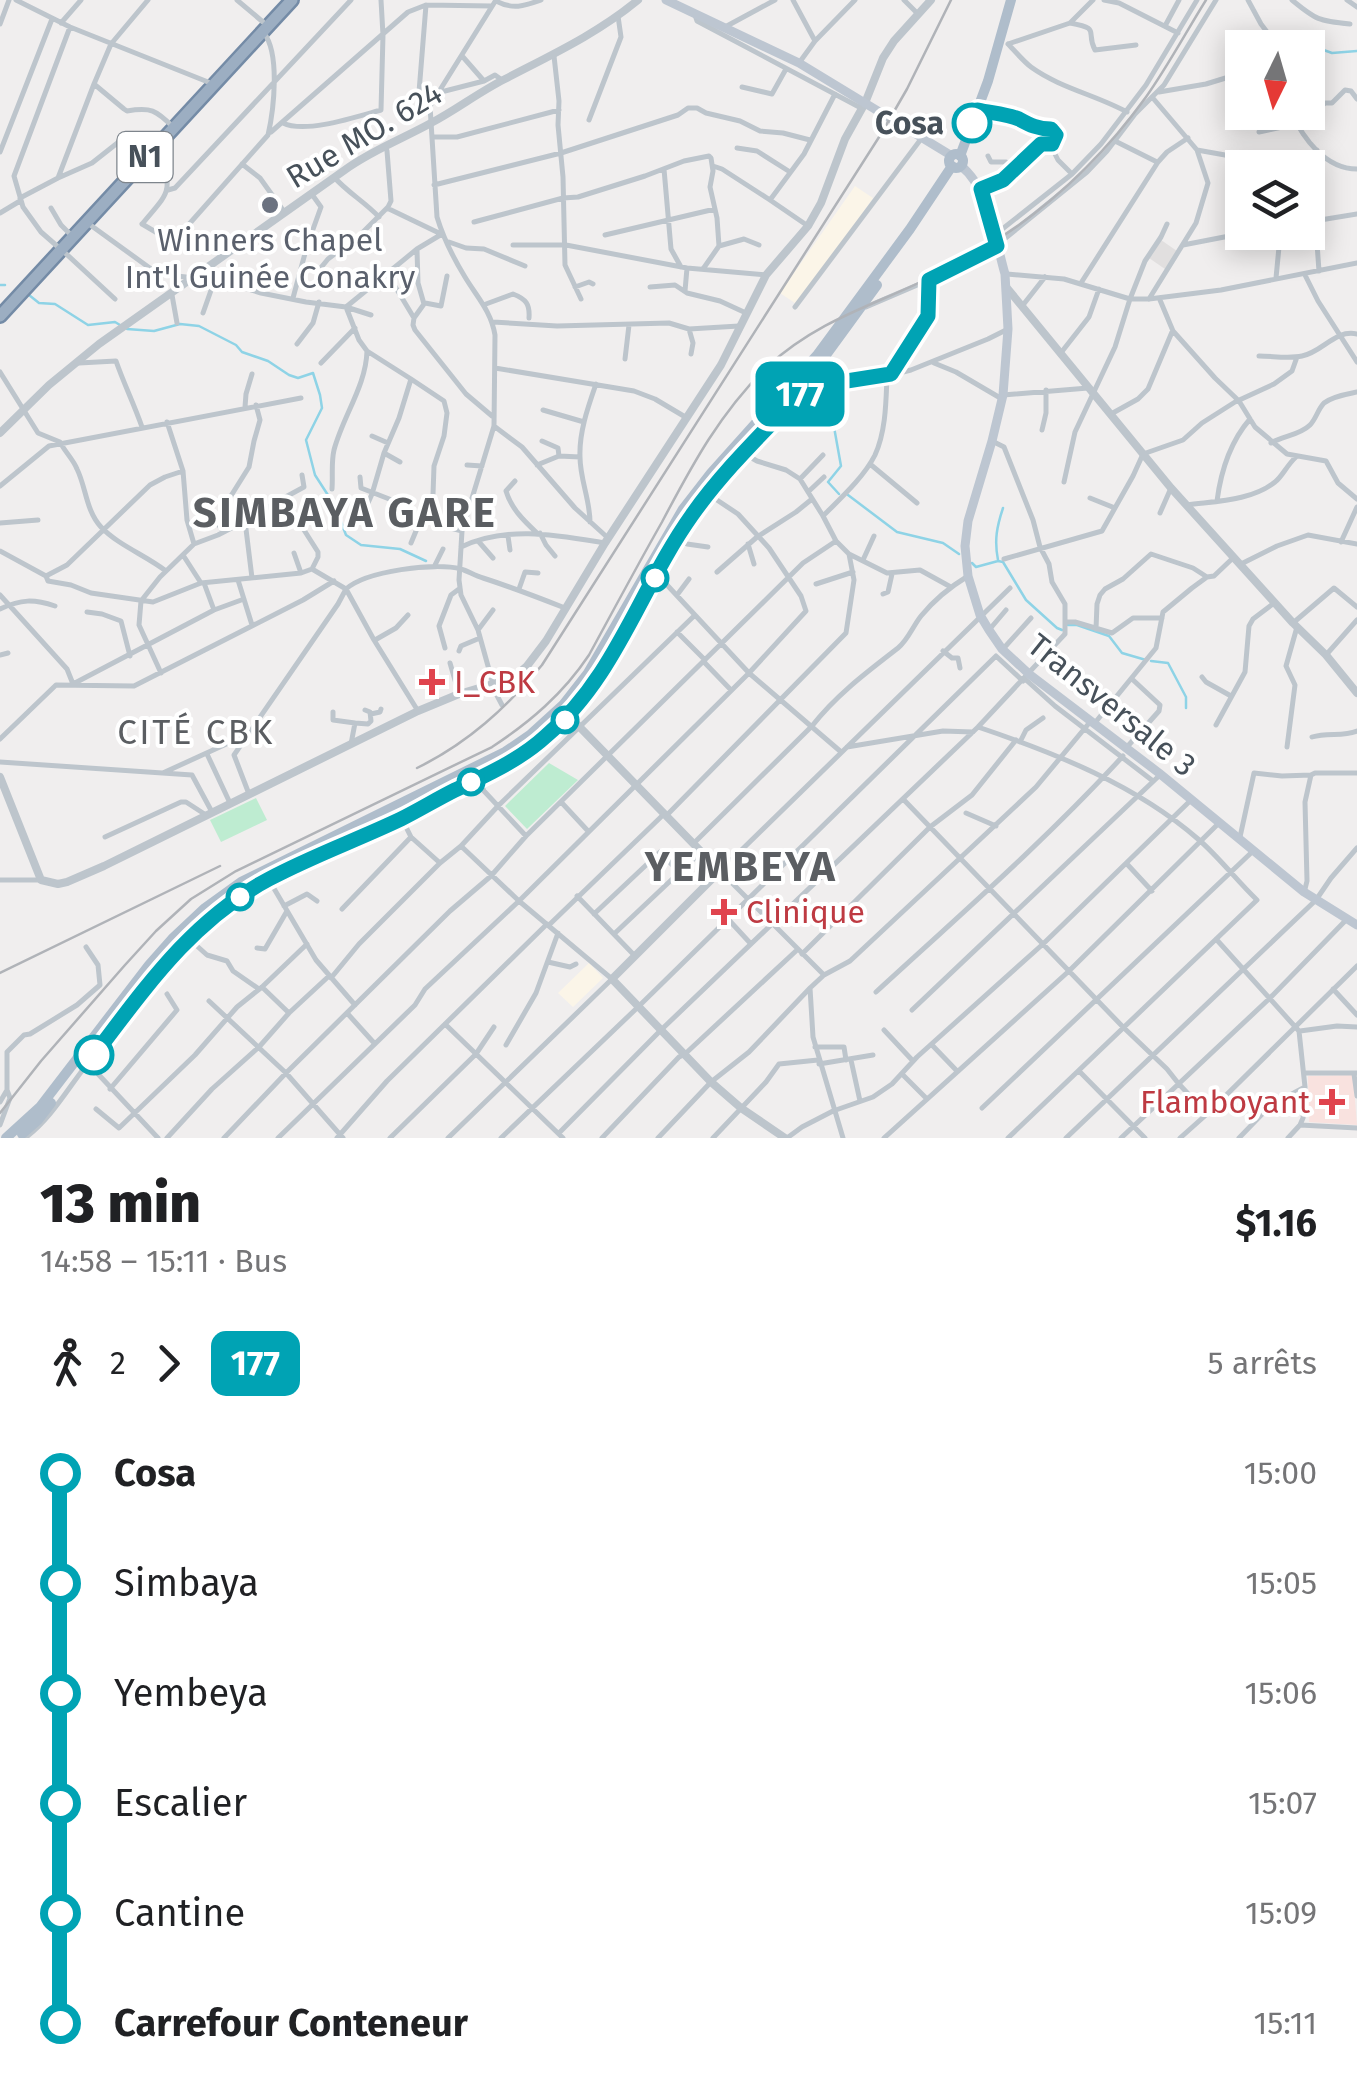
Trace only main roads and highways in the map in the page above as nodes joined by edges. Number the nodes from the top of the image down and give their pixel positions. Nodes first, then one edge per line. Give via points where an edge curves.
1 (284, 0) edge
2 (292, 0) edge
3 (666, 0) edge
4 (1008, 0) edge
5 (263, 27) junction
6 (172, 125) junction
7 (956, 161) junction
8 (59, 248) junction
9 (0, 308) edge
10 (0, 316) edge
11 (1357, 925) edge
12 (6, 1138) edge
13 (17, 1138) edge

1 - 5 highway, N1
2 - 5 highway, N1
3 - 7 main road, Transversale 3 via 799,63
4 - 7 main road
4 - 7 main road via 1004,43
5 - 6 highway, N1
5 - 6 highway, N1
6 - 8 highway, N1
6 - 8 highway, N1
7 - 11 main road, Transversale 3 via 981,189 1007,288 1002,397 964,546 980,615 1026,678 1304,892
7 - 12 main road via 818,354 683,509 588,673 562,705 505,752 242,882 205,908 149,965 40,1107
7 - 13 main road via 916,231 806,383 686,516 568,714 477,776 244,886 208,912 152,968 86,1061
8 - 9 highway, N1
8 - 10 highway, N1

